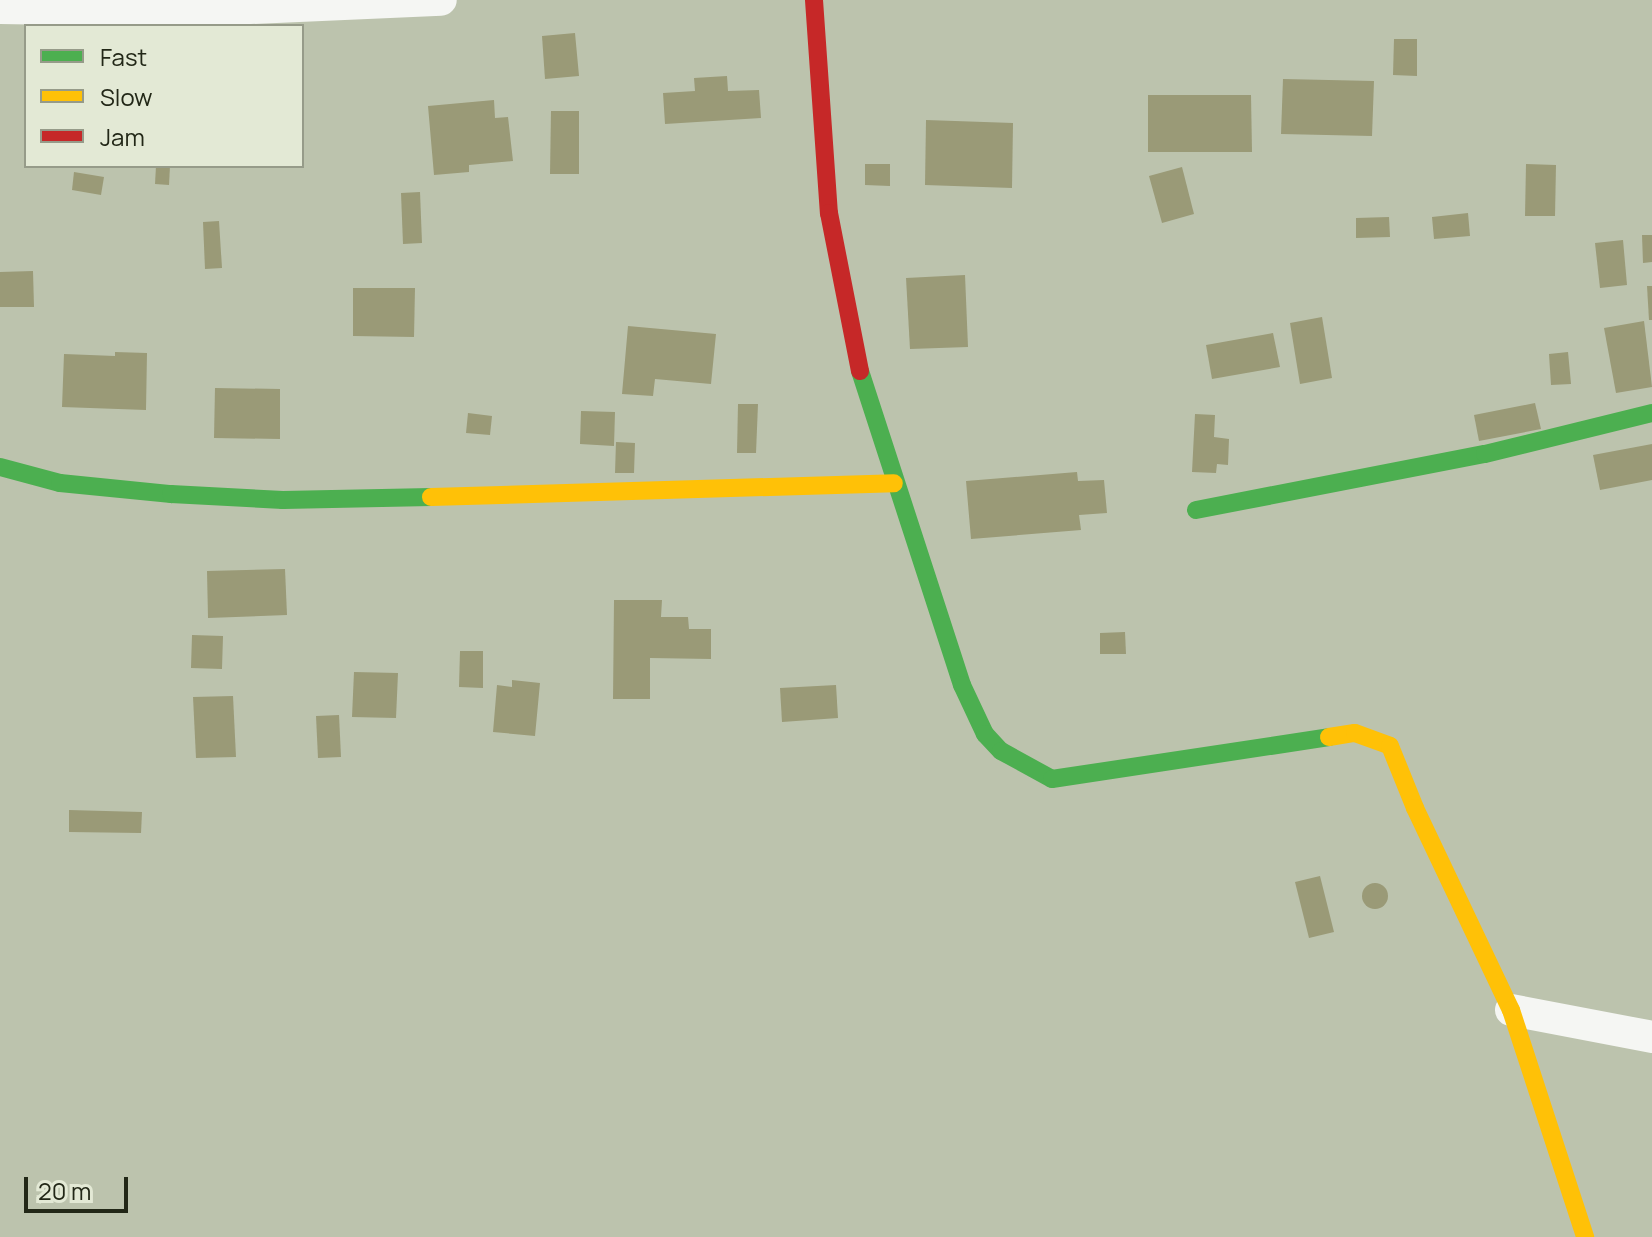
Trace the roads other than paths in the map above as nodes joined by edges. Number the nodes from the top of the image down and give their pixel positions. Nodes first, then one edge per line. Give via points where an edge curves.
1 (441, 0) edge
2 (814, 0) edge
3 (36, 4) edge
4 (0, 8) edge
5 (1652, 413) edge
6 (0, 467) edge
7 (894, 483) junction
8 (1196, 510) dead end
9 (1511, 1010) junction
10 (1652, 1037) edge
11 (1585, 1237) edge

1 - 3 street via 184,11
2 - 7 street via 829,213 857,361
3 - 4 street
5 - 8 street via 1485,454
6 - 7 street via 60,483 283,500
7 - 9 street via 962,685 985,734 1001,751 1052,779 1294,740 1355,733 1381,740 1390,746
9 - 10 street
9 - 11 street

